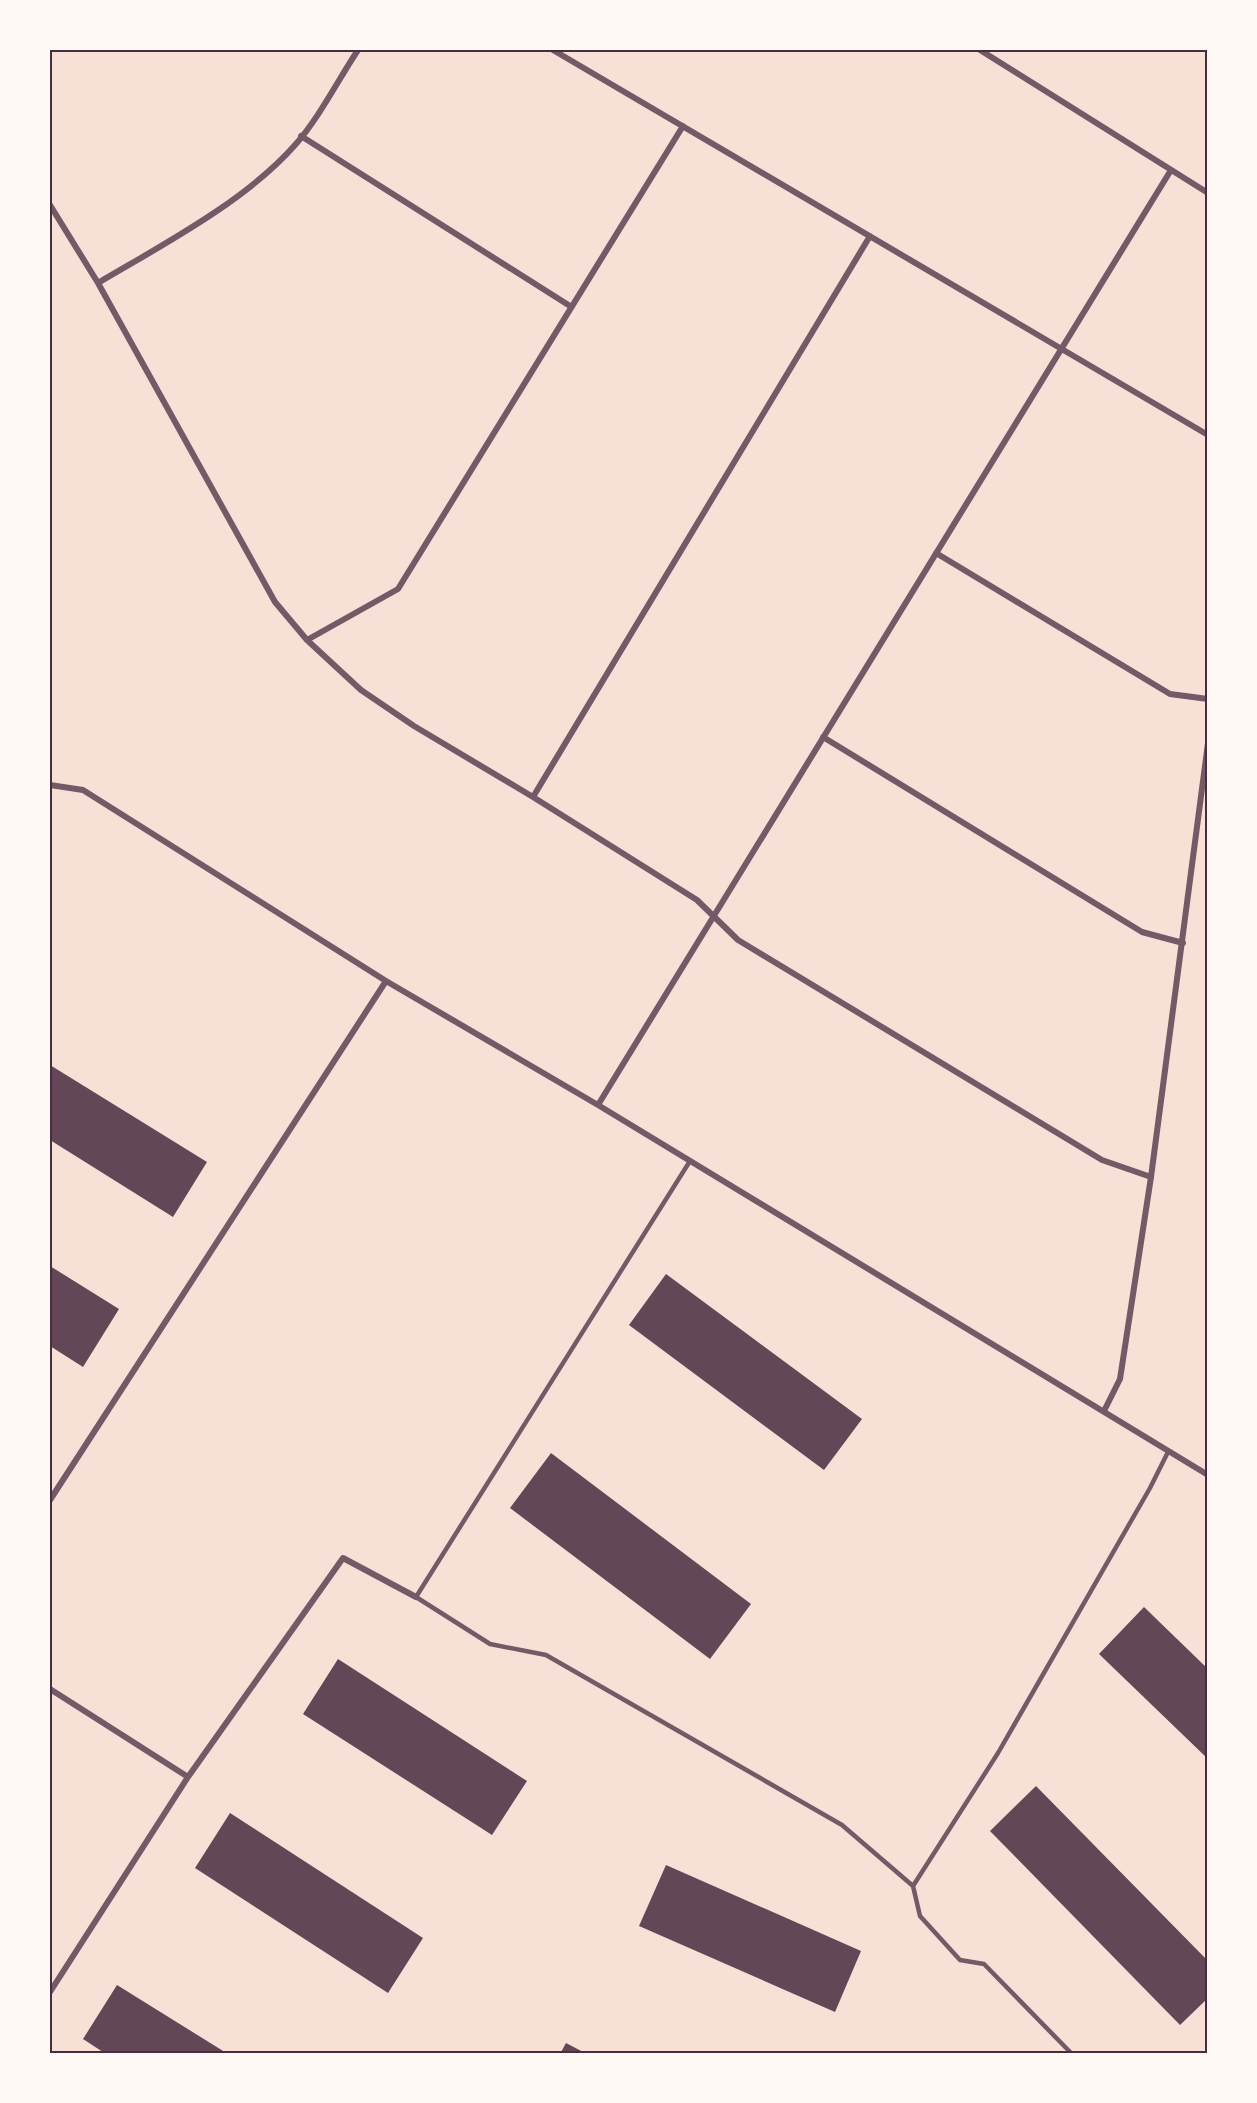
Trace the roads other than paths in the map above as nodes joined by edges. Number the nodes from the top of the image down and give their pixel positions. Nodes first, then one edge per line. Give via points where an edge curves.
1 (358, 50) edge
2 (553, 50) edge
3 (980, 50) edge
4 (682, 126) junction
5 (301, 136) junction
6 (1171, 170) junction
7 (1208, 193) edge
8 (50, 205) edge
9 (870, 236) junction
10 (98, 283) junction
11 (570, 306) junction
12 (1061, 349) junction
13 (1208, 435) edge
14 (936, 553) junction
15 (307, 640) junction
16 (1208, 699) edge
17 (823, 737) junction
18 (1208, 743) edge
19 (50, 785) edge
20 (533, 797) junction
21 (713, 917) junction
22 (1183, 943) junction
23 (386, 981) junction
24 (598, 1105) junction
25 (690, 1161) junction
26 (1151, 1177) junction
27 (1104, 1411) junction
28 (1168, 1452) junction
29 (1208, 1475) edge
30 (50, 1500) edge
31 (416, 1597) junction
32 (50, 1689) edge
33 (188, 1777) junction
34 (914, 1886) junction
35 (50, 1992) edge
36 (1072, 2054) edge

1 - 5 street
2 - 4 street
3 - 6 street
4 - 9 street
4 - 11 street
5 - 10 street via 265,174 200,222
5 - 11 street
6 - 7 street
6 - 12 street
8 - 10 street
9 - 12 street
9 - 20 street
10 - 15 street via 275,602
11 - 15 street via 398,589
12 - 13 street
12 - 14 street
14 - 16 street via 1170,694
14 - 17 street
15 - 20 street via 370,696
17 - 21 street
17 - 22 street via 1142,932
18 - 22 street
19 - 23 street via 84,790
20 - 21 street via 697,900
21 - 24 street
21 - 26 street via 738,940 1102,1160
22 - 26 street
23 - 24 street
23 - 30 street
24 - 25 street
25 - 27 street
25 - 31 lane
26 - 27 street via 1120,1379
27 - 28 street
28 - 29 street
28 - 34 lane via 998,1753
31 - 33 street via 343,1558
31 - 34 lane via 489,1644 546,1655 744,1768 842,1825
32 - 33 street
33 - 35 street
34 - 36 lane via 920,1916 960,1960 984,1964

